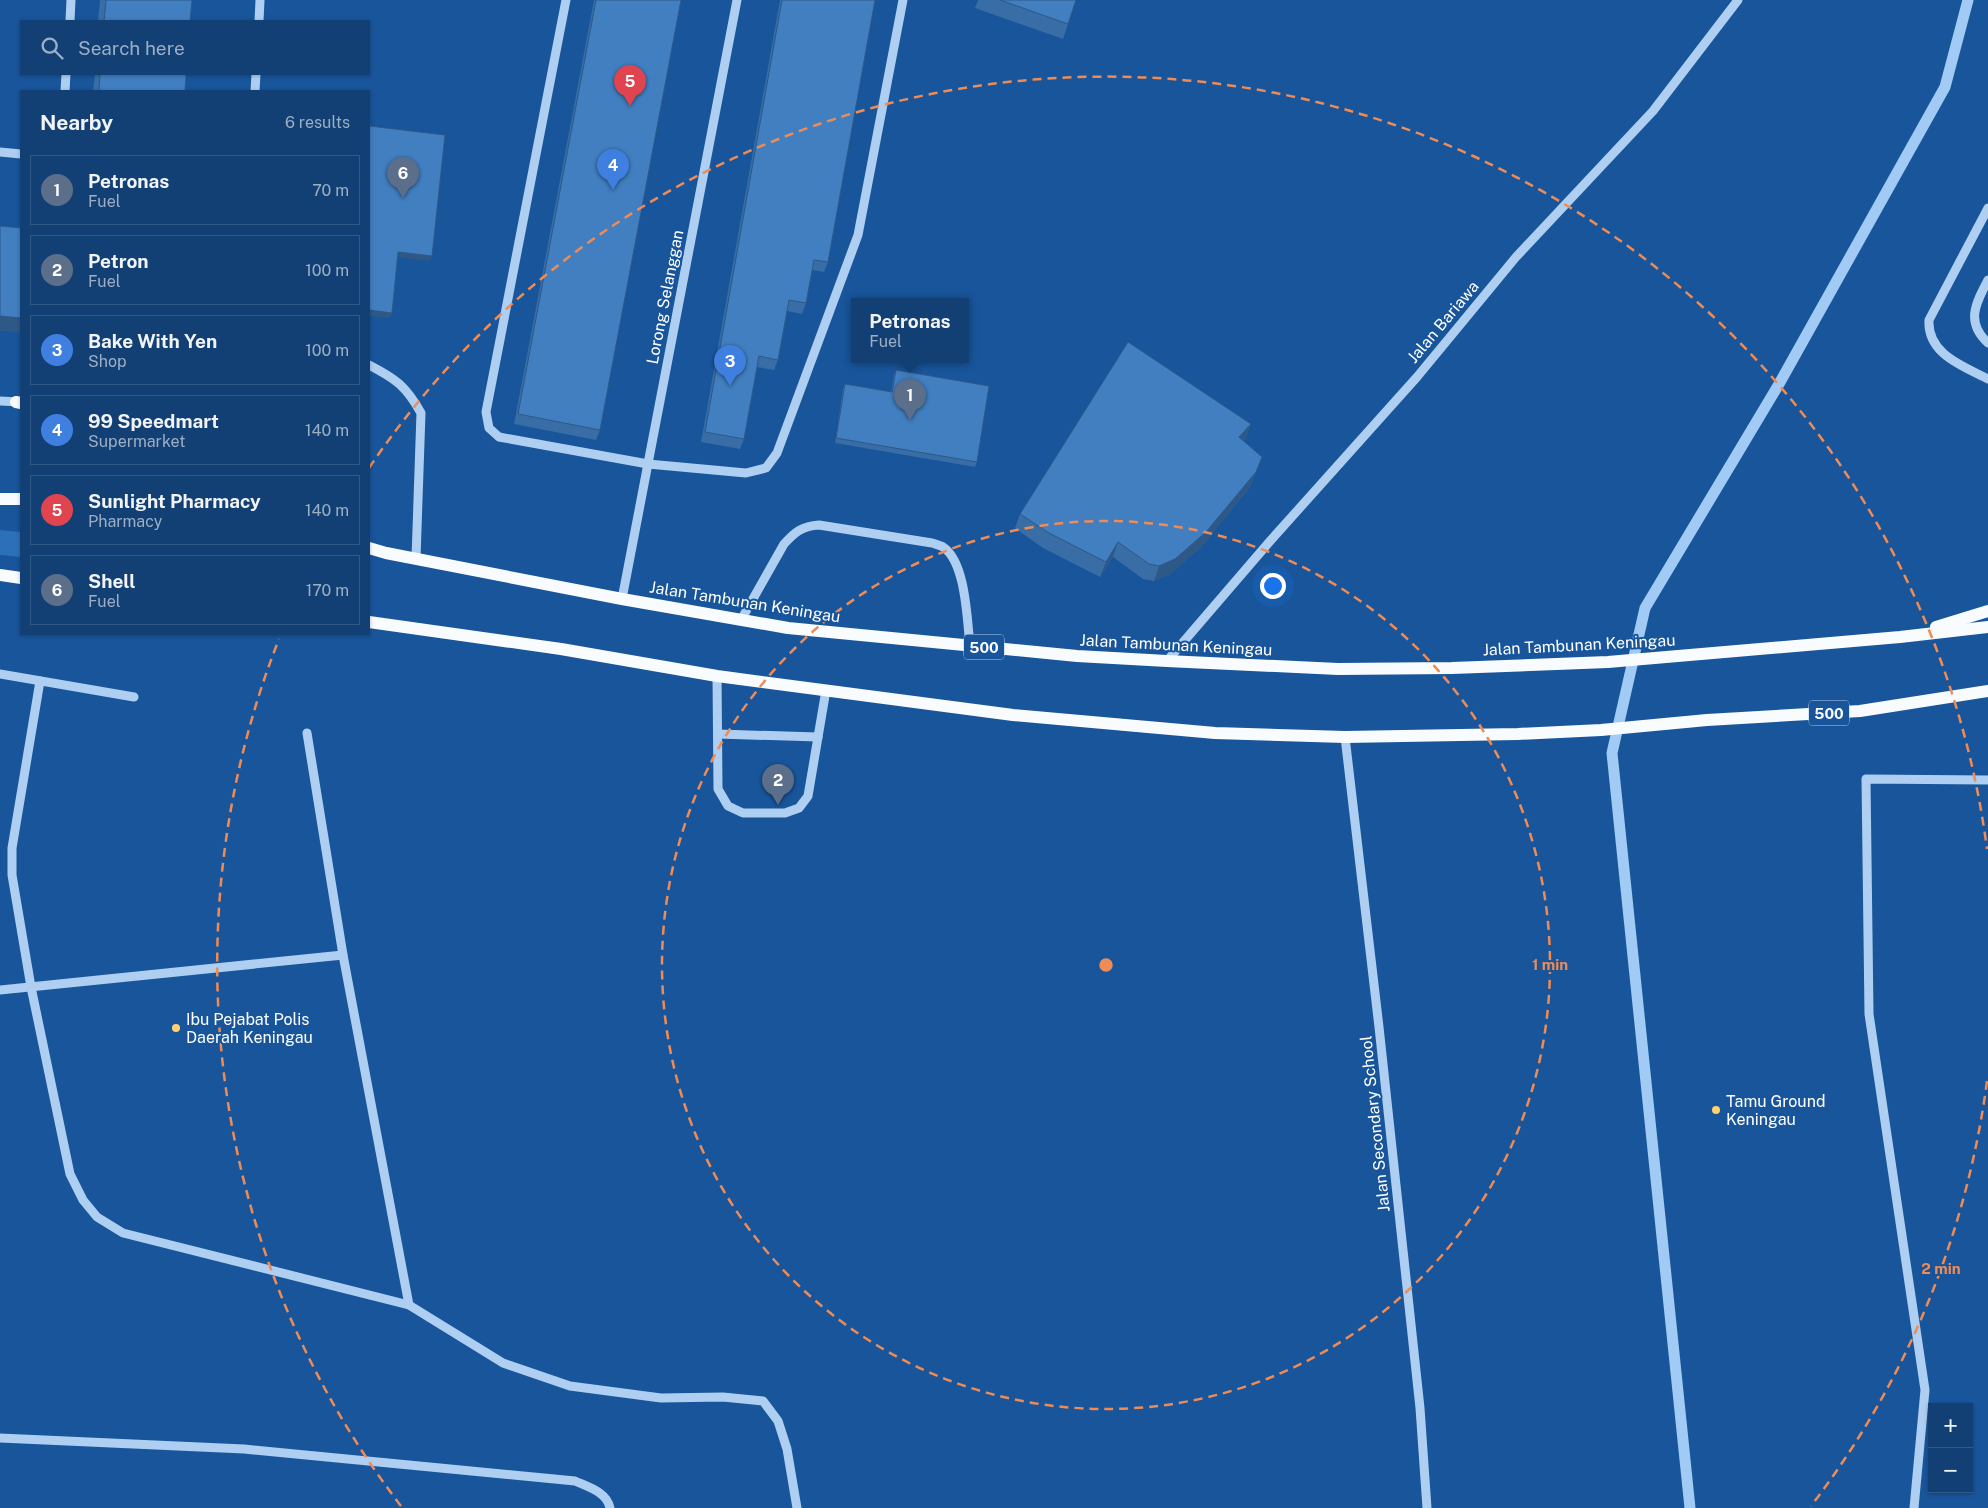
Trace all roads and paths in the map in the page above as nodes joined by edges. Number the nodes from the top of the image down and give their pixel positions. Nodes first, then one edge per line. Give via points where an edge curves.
1 (71, 0) edge
2 (260, 0) edge
3 (566, 0) edge
4 (737, 0) edge
5 (903, 0) edge
6 (1738, 0) edge
7 (70, 20) edge
8 (259, 20) edge
9 (66, 75) edge
10 (256, 75) edge
11 (65, 90) edge
12 (255, 90) edge
13 (0, 152) edge
14 (20, 154) edge
15 (1988, 208) edge
16 (1988, 280) edge
17 (1988, 342) edge
18 (370, 366) edge
19 (1988, 379) edge
20 (0, 401) edge
21 (20, 402) edge
22 (648, 464) junction
23 (0, 499) edge
24 (20, 499) edge
25 (370, 548) edge
26 (416, 558) junction
27 (0, 576) edge
28 (20, 578) edge
29 (622, 599) junction
30 (1988, 611) edge
31 (741, 620) junction
32 (370, 622) edge
33 (1988, 627) edge
34 (1900, 637) junction
35 (970, 646) junction
36 (1168, 661) junction
37 (0, 674) edge
38 (717, 676) junction
39 (40, 681) junction
40 (826, 690) junction
41 (1988, 691) edge
42 (134, 697) dead end
43 (306, 733) dead end
44 (718, 734) junction
45 (818, 737) junction
46 (1345, 737) junction
47 (1988, 780) edge
48 (343, 955) junction
49 (31, 987) junction
50 (0, 990) edge
51 (409, 1306) junction
52 (0, 1438) edge
53 (610, 1508) edge
54 (797, 1508) edge
55 (1426, 1508) edge
56 (1914, 1508) edge

1 - 7 street
2 - 8 street
3 - 22 street via 486,412 489,428 499,437
4 - 22 street, Lorong Selanggan
5 - 22 street via 858,235 776,454 766,468 746,474
6 - 36 street, Jalan Bariawa via 1653,111 1516,257 1417,377
9 - 11 street
10 - 12 street
13 - 14 street
15 - 19 street via 1929,320 1929,329 1937,348 1948,358
16 - 17 street via 1973,319 1980,336
18 - 26 street via 396,380 411,395 421,413
20 - 21 street
22 - 29 street, Lorong Selanggan
23 - 24 main road
25 - 26 main road, Jalan Tambunan Keningau / 500
26 - 29 main road, Jalan Tambunan Keningau / 500
27 - 28 main road
29 - 31 main road, Jalan Tambunan Keningau / 500
30 - 34 main road
31 - 35 main road, Jalan Tambunan Keningau / 500 via 788,628
31 - 35 street via 784,544 804,526 819,525 942,547 957,564
32 - 38 main road, 500 via 560,649
33 - 34 main road, Jalan Tambunan Keningau / 500
34 - 36 main road, Jalan Tambunan Keningau / 500 via 1608,662 1452,668 1338,669
35 - 36 main road, Jalan Tambunan Keningau / 500
37 - 39 street
38 - 40 main road, 500
38 - 44 street
39 - 42 street
39 - 49 street via 12,848 12,875
40 - 45 street
40 - 46 main road, 500 via 1023,716 1215,733
41 - 46 main road, 500 via 1860,710 1601,730
43 - 48 street
44 - 45 street
44 - 45 street via 718,789 728,806 743,813 785,813 800,808 808,796
46 - 55 street, Jalan Secondary School via 1380,1027 1419,1398
47 - 56 street via 1866,779 1869,1014 1926,1390
48 - 49 street
48 - 51 street
49 - 50 street
49 - 51 street via 70,1174 83,1200 97,1218 123,1233
51 - 54 street via 503,1363 570,1386 661,1398 723,1397 763,1401 778,1422
52 - 53 street via 244,1449 575,1481 598,1491

